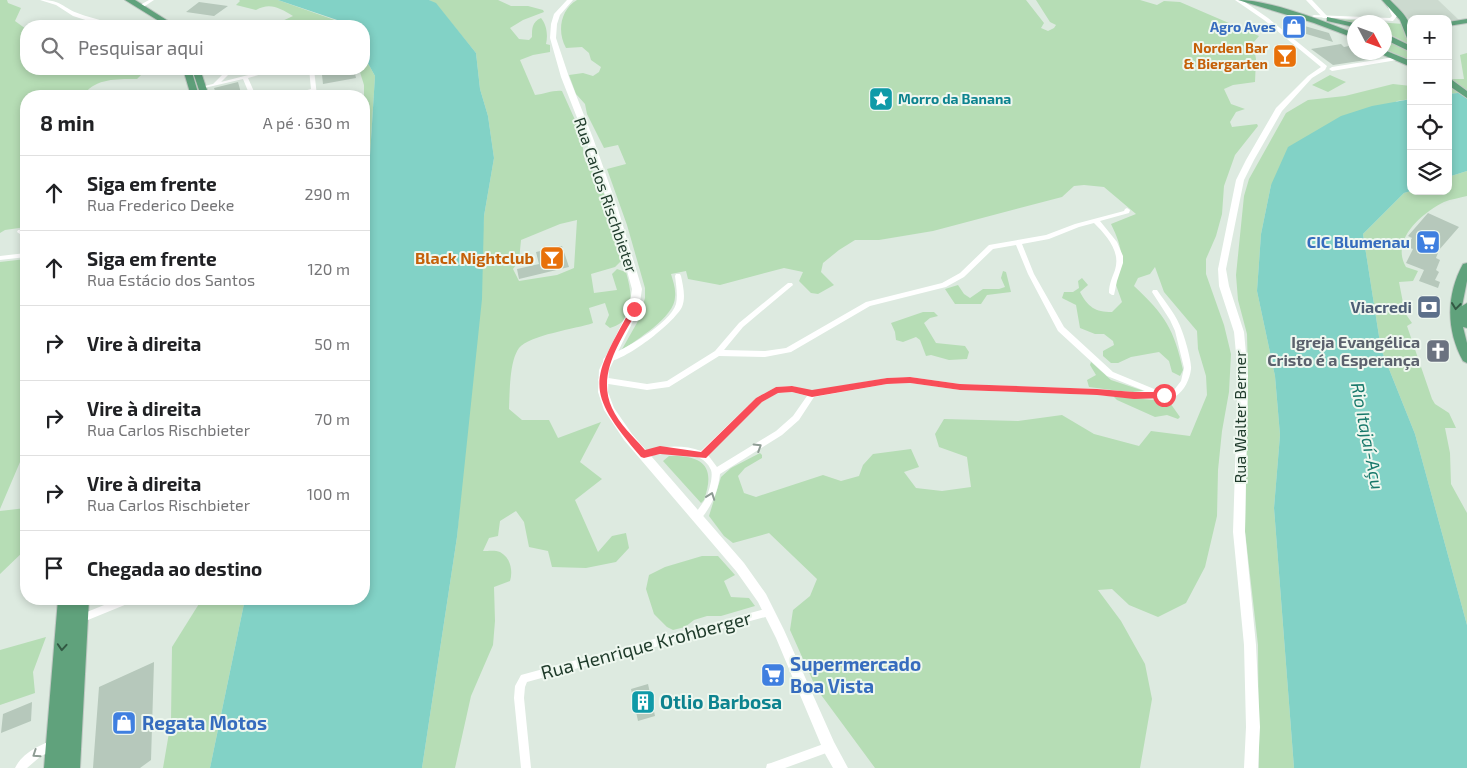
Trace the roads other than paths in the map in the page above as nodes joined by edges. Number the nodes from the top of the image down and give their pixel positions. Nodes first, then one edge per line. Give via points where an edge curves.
1 (43, 0) edge
2 (129, 0) edge
3 (152, 0) edge
4 (570, 0) edge
5 (1238, 0) edge
6 (1242, 0) edge
7 (1309, 0) edge
8 (119, 1) edge
9 (1387, 1) edge
10 (1265, 6) junction
11 (140, 7) junction
12 (1276, 9) junction
13 (1259, 15) junction
14 (1314, 16) junction
15 (1325, 17) junction
16 (91, 20) edge
17 (147, 20) edge
18 (162, 20) edge
19 (1466, 21) edge
20 (1452, 22) edge
21 (1347, 23) edge
22 (1407, 27) edge
23 (1347, 33) edge
24 (1392, 39) edge
25 (1407, 48) edge
26 (1392, 57) edge
27 (1395, 59) junction
28 (1407, 63) edge
29 (1326, 68) junction
30 (189, 75) edge
31 (198, 75) edge
32 (226, 75) edge
33 (242, 75) edge
34 (253, 75) edge
35 (312, 75) edge
36 (245, 77) junction
37 (1452, 77) edge
38 (1452, 83) edge
39 (213, 86) junction
40 (1467, 89) edge
41 (193, 90) edge
42 (203, 90) edge
43 (207, 90) edge
44 (250, 90) edge
45 (314, 90) edge
46 (1467, 95) edge
47 (1127, 210) dead end
48 (1096, 222) junction
49 (1018, 242) junction
50 (20, 256) edge
51 (0, 258) edge
52 (1467, 267) edge
53 (678, 276) dead end
54 (790, 285) dead end
55 (1155, 292) dead end
56 (1112, 293) dead end
57 (1467, 307) edge
58 (1467, 324) edge
59 (1464, 348) edge
60 (718, 353) junction
61 (1467, 358) edge
62 (607, 360) junction
63 (602, 380) junction
64 (812, 394) junction
65 (1164, 395) junction
66 (644, 454) junction
67 (703, 455) junction
68 (716, 472) junction
69 (698, 516) junction
70 (66, 605) edge
71 (81, 605) edge
72 (114, 605) edge
73 (768, 612) junction
74 (80, 618) junction
75 (73, 735) junction
76 (55, 743) junction
77 (829, 747) junction
78 (20, 768) edge
79 (54, 768) edge
80 (71, 768) edge
81 (526, 768) edge
82 (771, 768) edge
83 (842, 768) edge
84 (1252, 768) edge

1 - 16 street
2 - 11 main road
3 - 11 street
4 - 62 street, Rua Carlos Rischbieter via 557,14 553,38 564,77 614,209 637,289 634,309
5 - 13 street
6 - 10 main road
7 - 15 street
8 - 17 main road
9 - 15 street via 1395,16 1391,20
9 - 22 main road via 1404,19
10 - 12 main road
10 - 13 street
11 - 18 main road
12 - 14 main road
12 - 23 main road
13 - 29 street
14 - 15 street
14 - 21 main road
19 - 20 main road
24 - 25 main road
26 - 27 main road
27 - 28 main road
27 - 29 street
29 - 84 street, Rua Walter Berner via 1310,76 1279,110 1250,160 1240,180 1222,269 1239,332 1243,375 1239,532 1250,645
30 - 41 main road
31 - 42 main road
32 - 39 street
33 - 36 street
34 - 36 street
35 - 45 street
36 - 39 street
36 - 44 street
37 - 40 main road
38 - 46 main road
39 - 43 street
47 - 48 street
48 - 49 street
48 - 56 street via 1110,236 1119,257
49 - 60 street via 991,247 962,275 944,285 868,304 788,350 765,354
49 - 65 street via 1031,274 1061,329 1110,374
50 - 51 street
52 -> 59 main road via 1455,308 1455,322
53 - 62 street via 678,308 669,320 619,356
54 - 60 street via 741,325
55 - 65 street via 1174,319 1188,368 1176,393
57 - 58 main road
59 - 61 main road
60 - 63 street via 669,384 647,387
62 - 63 street, Rua Carlos Rischbieter
63 - 66 street, Rua Carlos Rischbieter via 609,410
64 - 65 street via 910,380 960,387
64 - 67 street via 792,389 776,390 765,396
68 -> 64 street via 779,433 796,418
66 - 67 street via 660,450
66 - 69 street, Rua Carlos Rischbieter
67 - 68 street
69 -> 68 street via 710,503
69 - 73 street, Rua Carlos Rischbieter via 740,567
70 -> 76 main road
71 - 74 main road
72 - 74 street
73 - 77 street, Rua Carlos Rischbieter
73 - 81 street, Rua Henrique Krohberger via 524,678 519,698
74 - 75 main road
75 - 76 street
75 - 80 main road
76 -> 78 street via 37,752
76 - 79 main road
77 - 82 street
77 - 83 street, Rua Carlos Rischbieter

